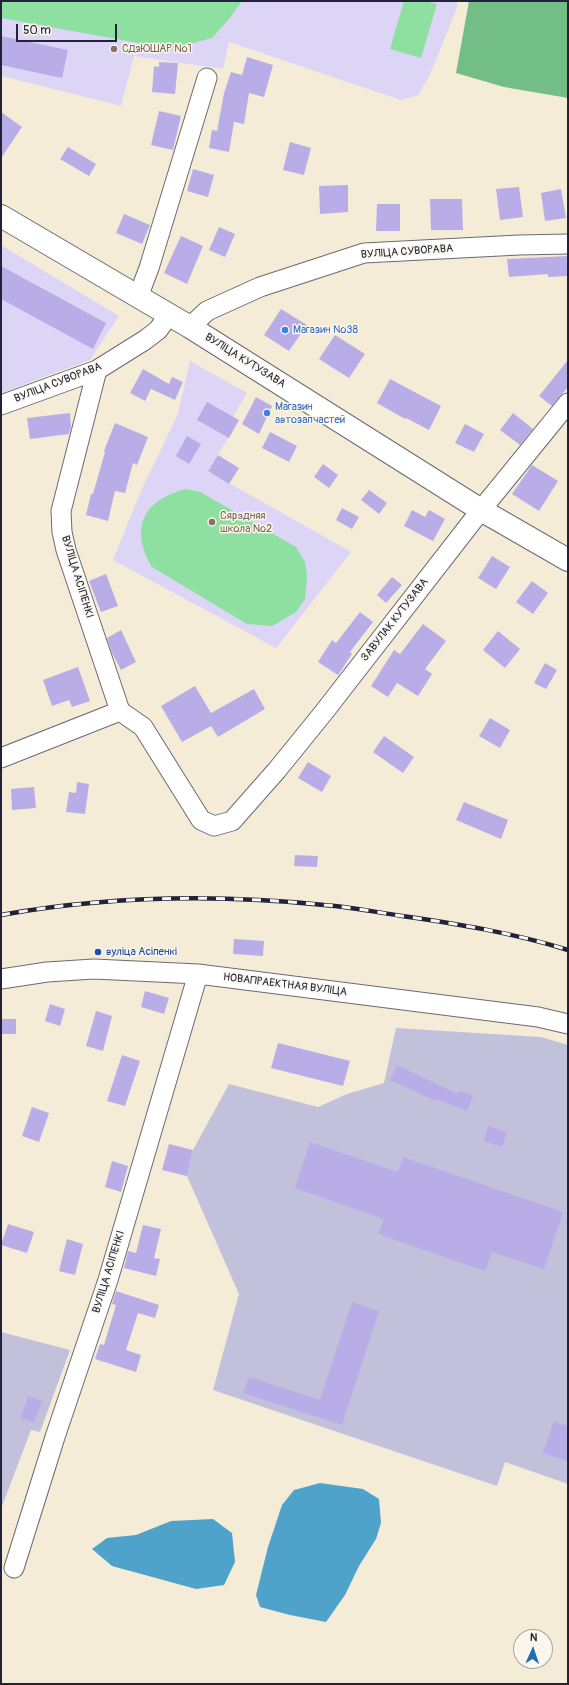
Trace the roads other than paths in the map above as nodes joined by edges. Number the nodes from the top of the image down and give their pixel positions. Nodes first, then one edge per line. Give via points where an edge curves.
1 (207, 78) dead end
2 (1, 216) edge
3 (568, 244) edge
4 (138, 297) junction
5 (169, 315) junction
6 (190, 327) junction
7 (97, 370) junction
8 (568, 403) edge
9 (1, 405) edge
10 (481, 510) junction
11 (568, 560) edge
12 (120, 712) junction
13 (1, 758) edge
14 (198, 974) junction
15 (1, 979) edge
16 (568, 1024) edge
17 (14, 1568) dead end

1 - 4 street via 150,268
2 - 4 main road, ВУЛІЦА КУТУЗАВА
3 - 6 street, ВУЛІЦА СУВОРАВА via 364,253 260,287 207,312
4 - 5 main road, ВУЛІЦА КУТУЗАВА
5 - 6 main road, ВУЛІЦА КУТУЗАВА
5 - 7 street, ВУЛІЦА СУВОРАВА via 158,330 145,340
6 - 10 main road, ВУЛІЦА КУТУЗАВА
7 - 9 street, ВУЛІЦА СУВОРАВА
7 - 12 street, ВУЛІЦА АСІПЕНКІ via 61,510 62,532
8 - 10 street, ЗАВУЛАК КУТУЗАВА
10 - 11 main road, ВУЛІЦА КУТУЗАВА
10 - 12 street, ЗАВУЛАК КУТУЗАВА via 277,770 232,822 214,826 201,820 143,727
12 - 13 street
14 - 15 street, НОВАПРАЕКТНАЯ ВУЛІЦА via 94,969 47,972
14 - 16 street, НОВАПРАЕКТНАЯ ВУЛІЦА via 538,1017
14 - 17 street, ВУЛІЦА АСІПЕНКІ via 108,1280

